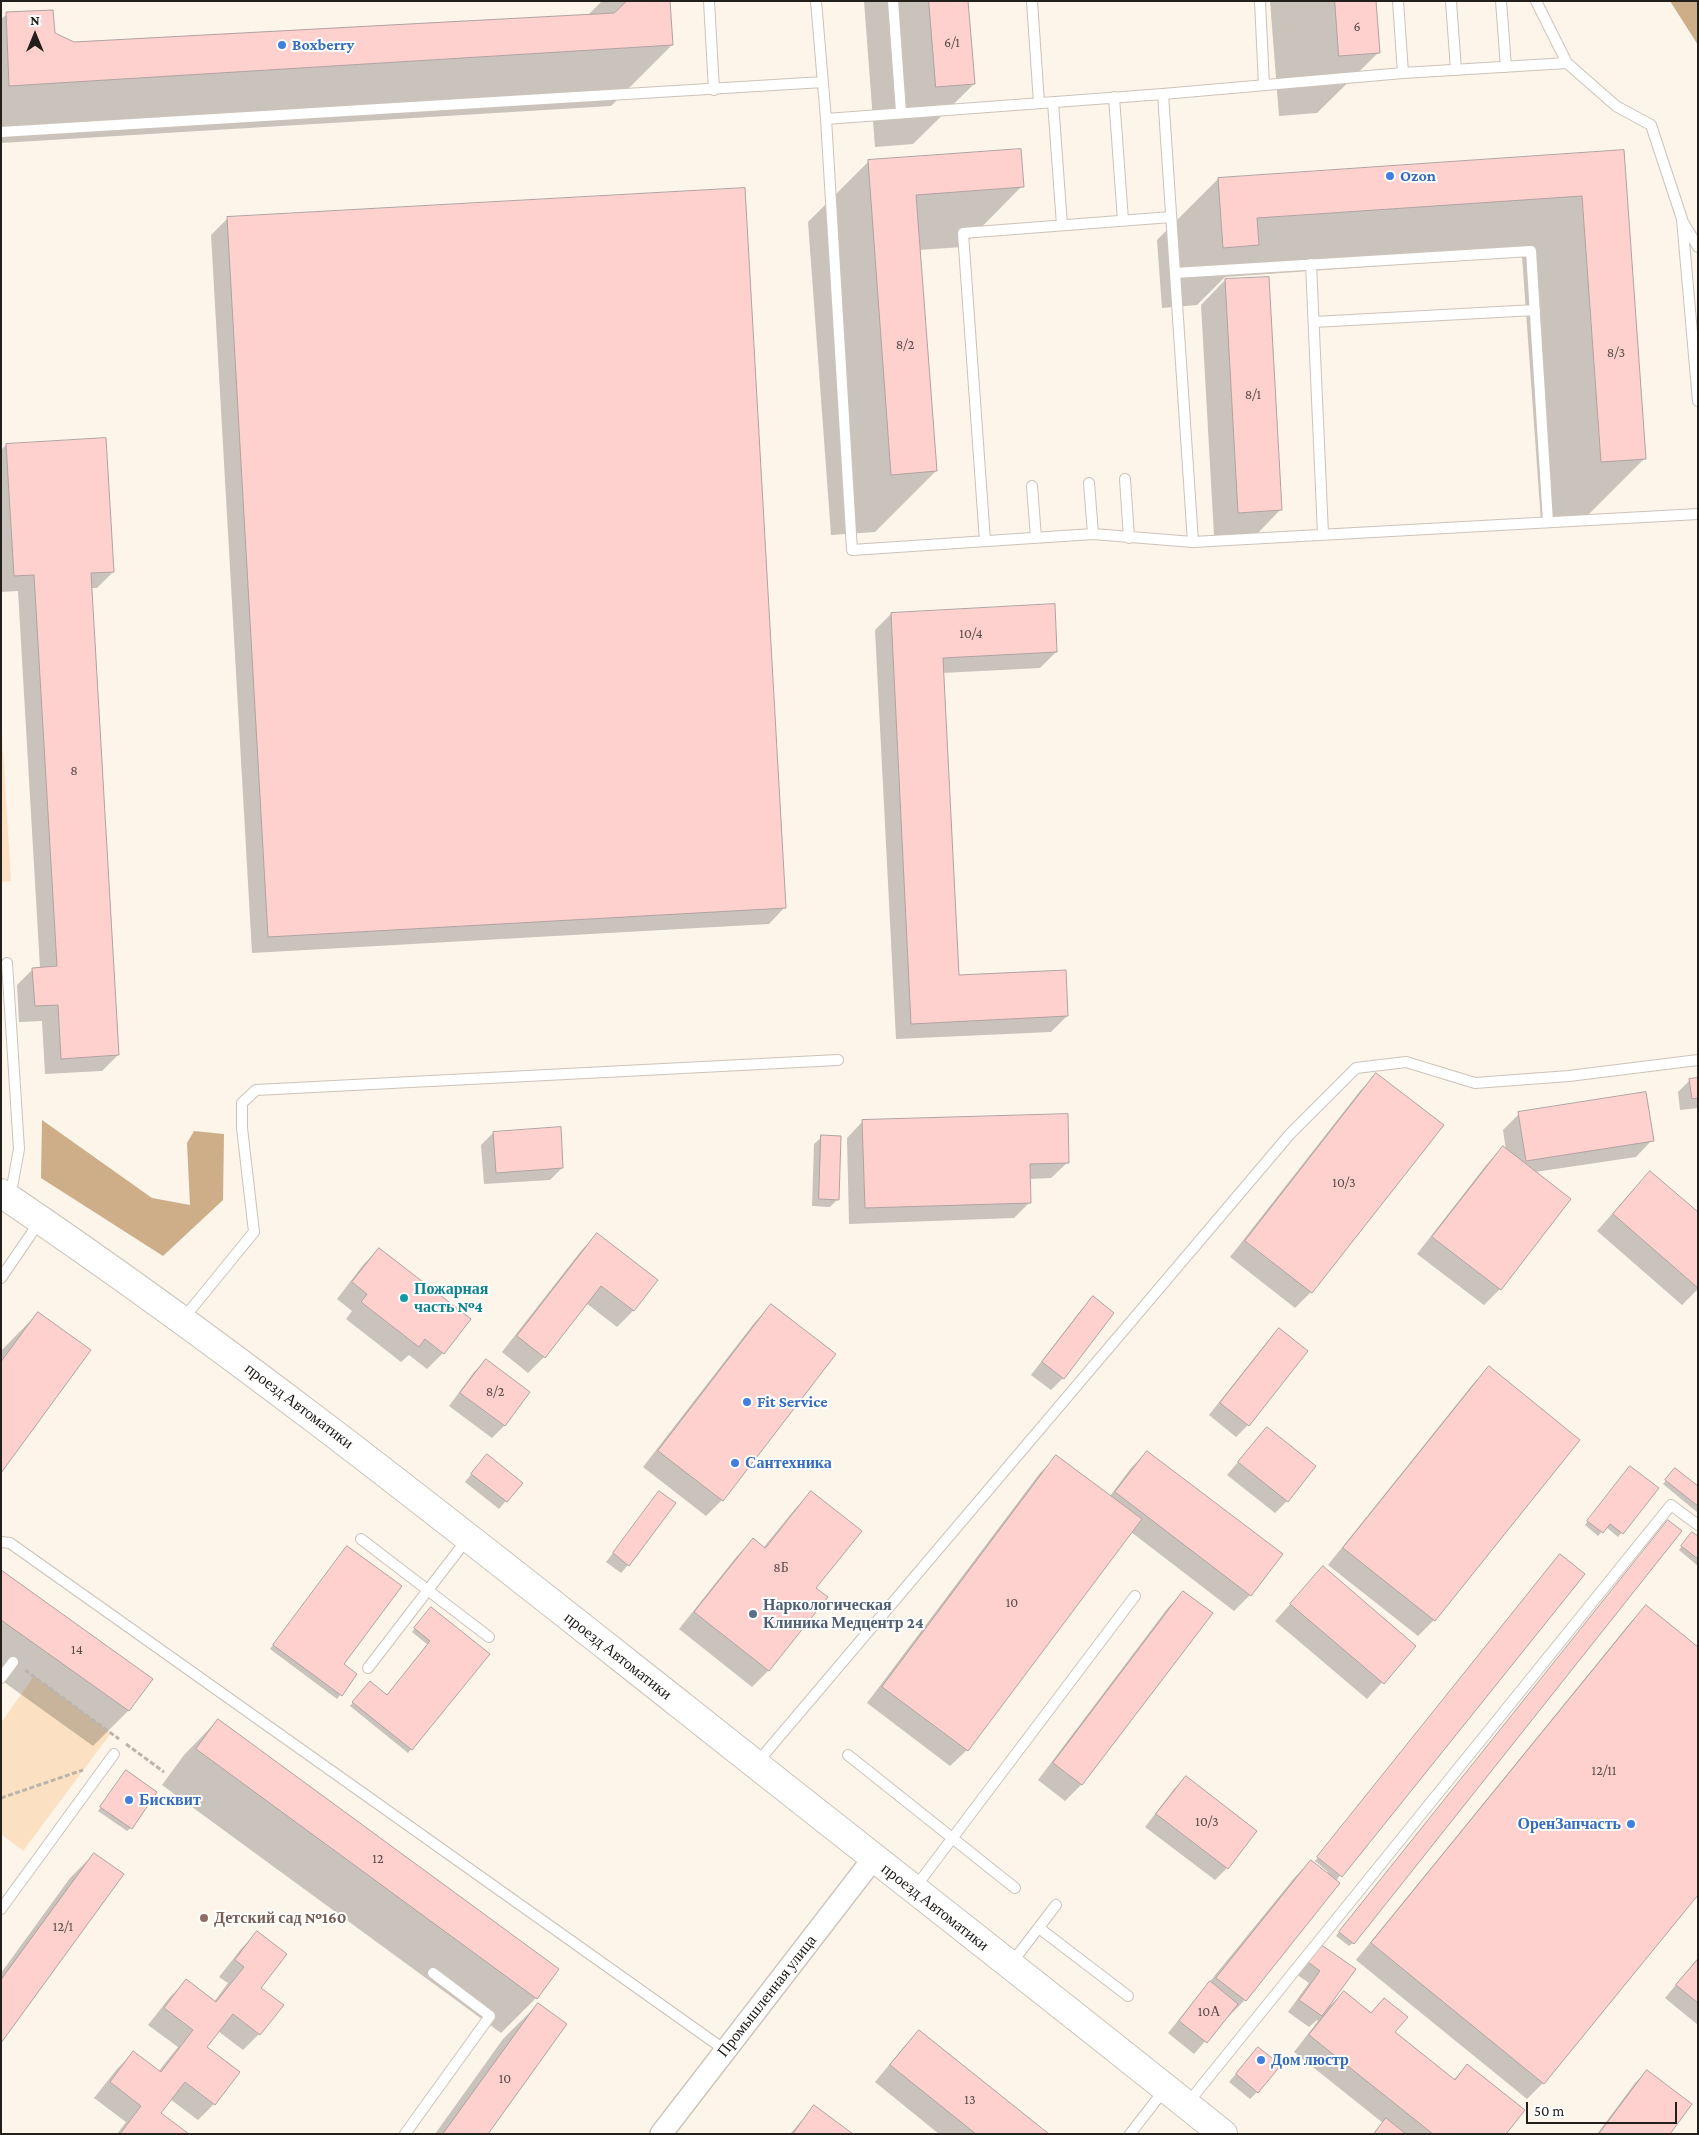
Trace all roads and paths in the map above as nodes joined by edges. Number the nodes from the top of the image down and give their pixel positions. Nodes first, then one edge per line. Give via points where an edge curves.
1 (709, 1) edge
2 (816, 1) edge
3 (893, 1) edge
4 (1032, 1) edge
5 (1260, 1) edge
6 (1398, 1) edge
7 (1451, 1) edge
8 (1501, 1) edge
9 (1536, 1) edge
10 (1567, 63) junction
11 (1506, 67) junction
12 (1456, 70) junction
13 (1403, 73) junction
14 (823, 82) junction
15 (1264, 85) junction
16 (714, 90) junction
17 (1163, 94) junction
18 (1114, 98) junction
19 (1053, 102) junction
20 (1039, 104) junction
21 (901, 112) junction
22 (826, 119) junction
23 (1, 132) edge
24 (1171, 217) junction
25 (1682, 219) junction
26 (1123, 220) junction
27 (1062, 225) junction
28 (1698, 247) edge
29 (1311, 264) junction
30 (1175, 273) junction
31 (1535, 310) junction
32 (1314, 322) junction
33 (1698, 401) edge
34 (1125, 479) dead end
35 (1089, 483) dead end
36 (1032, 486) dead end
37 (1698, 514) edge
38 (1548, 522) junction
39 (1093, 534) junction
40 (1323, 534) junction
41 (1036, 538) junction
42 (1129, 538) junction
43 (985, 541) junction
44 (1193, 542) junction
45 (7, 963) dead end
46 (838, 1060) dead end
47 (1698, 1060) edge
48 (5, 1196) edge
49 (41, 1220) junction
50 (1, 1278) edge
51 (183, 1319) junction
52 (1698, 1525) edge
53 (468, 1537) junction
54 (361, 1539) dead end
55 (1, 1542) edge
56 (428, 1590) junction
57 (1135, 1596) dead end
58 (488, 1637) dead end
59 (13, 1662) joint
60 (368, 1668) dead end
61 (1, 1678) edge
62 (131, 1748) junction
63 (114, 1754) junction
64 (848, 1755) dead end
65 (756, 1765) junction
66 (164, 1772) dead end
67 (1, 1798) edge
68 (952, 1839) junction
69 (872, 1859) junction
70 (1015, 1888) dead end
71 (913, 1890) junction
72 (1056, 1905) dead end
73 (1, 1909) edge
74 (1038, 1928) junction
75 (1010, 1966) junction
76 (433, 1973) dead end
77 (1128, 1996) dead end
78 (725, 2050) junction
79 (1176, 2096) junction
80 (406, 2134) edge
81 (661, 2134) edge
82 (1130, 2134) edge
83 (1223, 2134) edge

1 - 16 lane
2 - 14 lane
3 - 21 lane
4 - 20 lane
5 - 15 lane
6 - 13 lane
7 - 12 lane
8 - 11 lane
9 - 10 lane
10 - 11 lane
10 - 25 lane via 1616,106 1651,125
11 - 12 lane
12 - 13 lane
13 - 15 lane
14 - 16 lane
14 - 22 lane
15 - 17 lane
16 - 23 lane
17 - 18 lane
17 - 24 lane
18 - 19 lane
18 - 26 lane
19 - 20 lane
19 - 27 lane
20 - 21 lane
21 - 22 lane
22 - 43 lane via 852,550
24 - 26 lane
24 - 30 lane
25 - 28 lane
25 - 33 lane
26 - 27 lane
27 - 43 lane via 962,233
29 - 30 lane
29 - 31 lane via 1531,251
29 - 32 lane
30 - 44 lane
31 - 32 lane
31 - 38 lane
32 - 40 lane
34 - 42 lane
35 - 39 lane
36 - 41 lane
37 - 38 lane
38 - 40 lane
39 - 41 lane
39 - 42 lane
40 - 44 lane
41 - 43 lane
42 - 44 lane
45 - 48 lane via 18,1149
46 - 51 lane via 256,1090 242,1103 254,1232
47 - 65 lane via 1569,1076 1476,1083 1406,1062 1356,1068 1290,1134
48 - 49 main road, проезд Автоматики
49 - 50 lane
49 - 51 main road, проезд Автоматики
51 - 53 main road, проезд Автоматики
52 - 79 lane via 1671,1505
53 - 56 lane
53 - 65 main road, проезд Автоматики
54 - 56 lane
55 - 78 lane via 10,1543
56 - 58 lane
56 - 60 lane
57 - 68 lane
59 - 61 lane
59 - 62 path
62 - 63 path
62 - 66 path
63 - 67 path via 90,1768
63 - 73 lane
64 - 68 lane
65 - 69 main road, проезд Автоматики
68 - 70 lane
68 - 71 lane
69 - 71 main road, проезд Автоматики
69 - 78 street, Промышленная улица
71 - 75 main road, проезд Автоматики
72 - 74 lane
74 - 75 lane
74 - 77 lane
75 - 79 main road, проезд Автоматики
76 - 80 lane via 490,2016
78 - 81 street, Промышленная улица
79 - 82 lane
79 - 83 main road, проезд Автоматики

